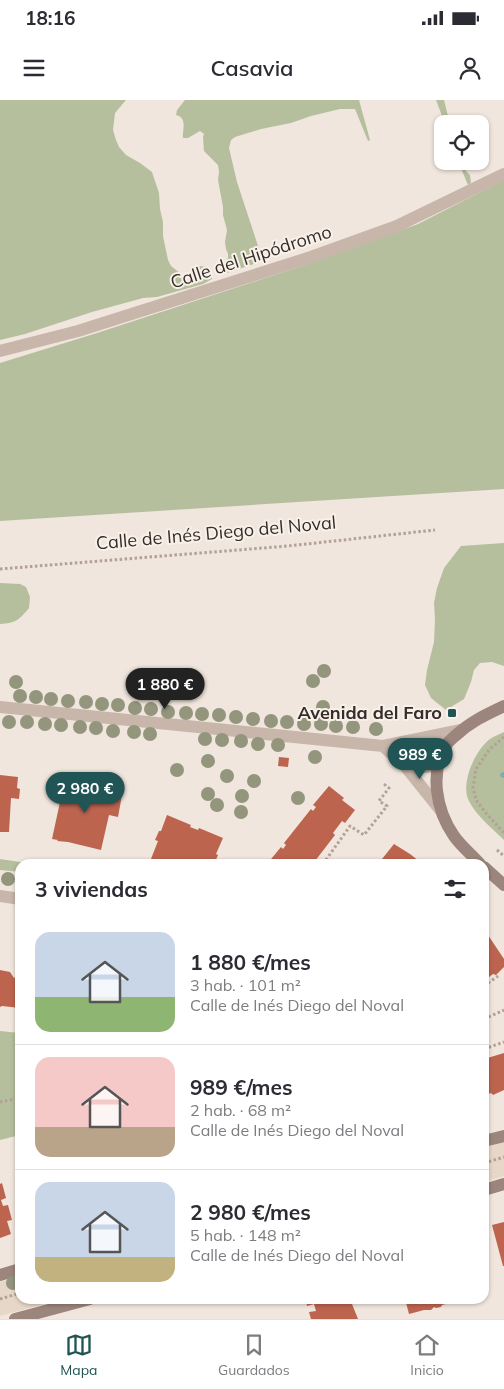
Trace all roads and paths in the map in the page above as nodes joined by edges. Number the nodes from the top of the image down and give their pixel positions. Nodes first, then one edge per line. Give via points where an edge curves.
1 (504, 174) edge
2 (0, 352) edge
3 (435, 530) dead end
4 (0, 569) edge
5 (504, 706) edge
6 (0, 707) edge
7 (461, 730) junction
8 (504, 737) edge
9 (401, 743) junction
10 (383, 746) junction
11 (401, 761) junction
12 (439, 763) junction
13 (387, 782) dead end
14 (441, 811) junction
15 (504, 833) edge
16 (497, 850) dead end
17 (504, 856) edge
18 (327, 859) edge
19 (475, 859) edge
20 (489, 872) edge
21 (504, 885) edge
22 (0, 896) edge
23 (15, 898) edge
24 (498, 976) dead end
25 (489, 982) edge
26 (504, 1010) edge
27 (489, 1017) edge
28 (504, 1042) edge
29 (489, 1047) edge
30 (15, 1099) edge
31 (0, 1102) edge
32 (504, 1136) edge
33 (489, 1140) edge
34 (504, 1157) edge
35 (489, 1161) edge
36 (504, 1184) edge
37 (489, 1188) edge
38 (15, 1270) edge
39 (0, 1275) edge
40 (15, 1294) edge
41 (0, 1299) edge
42 (71, 1304) edge
43 (15, 1319) edge

1 - 2 street, Calle del Hipódromo via 397,226 320,254 78,331
3 - 4 path, Calle de Inés Diego del Noval via 288,546
5 - 7 main road
6 - 10 street
7 - 9 street
7 - 12 main road via 447,744
8 - 15 path via 489,750 476,769 473,787 476,800
9 - 10 street
9 - 12 street via 427,752
10 - 11 street
11 - 12 street via 426,767
11 - 14 street
12 - 14 main road via 436,785
13 - 18 path via 385,785 389,788 379,801 387,806 372,826 364,835 350,826
14 - 19 main road via 454,836
16 - 17 path
20 - 21 main road
22 - 23 street
24 - 25 path
26 - 27 path
28 - 29 path
30 - 31 path
32 - 33 main road
34 - 35 path
36 - 37 main road
38 - 39 main road
40 - 41 path
42 - 43 main road

